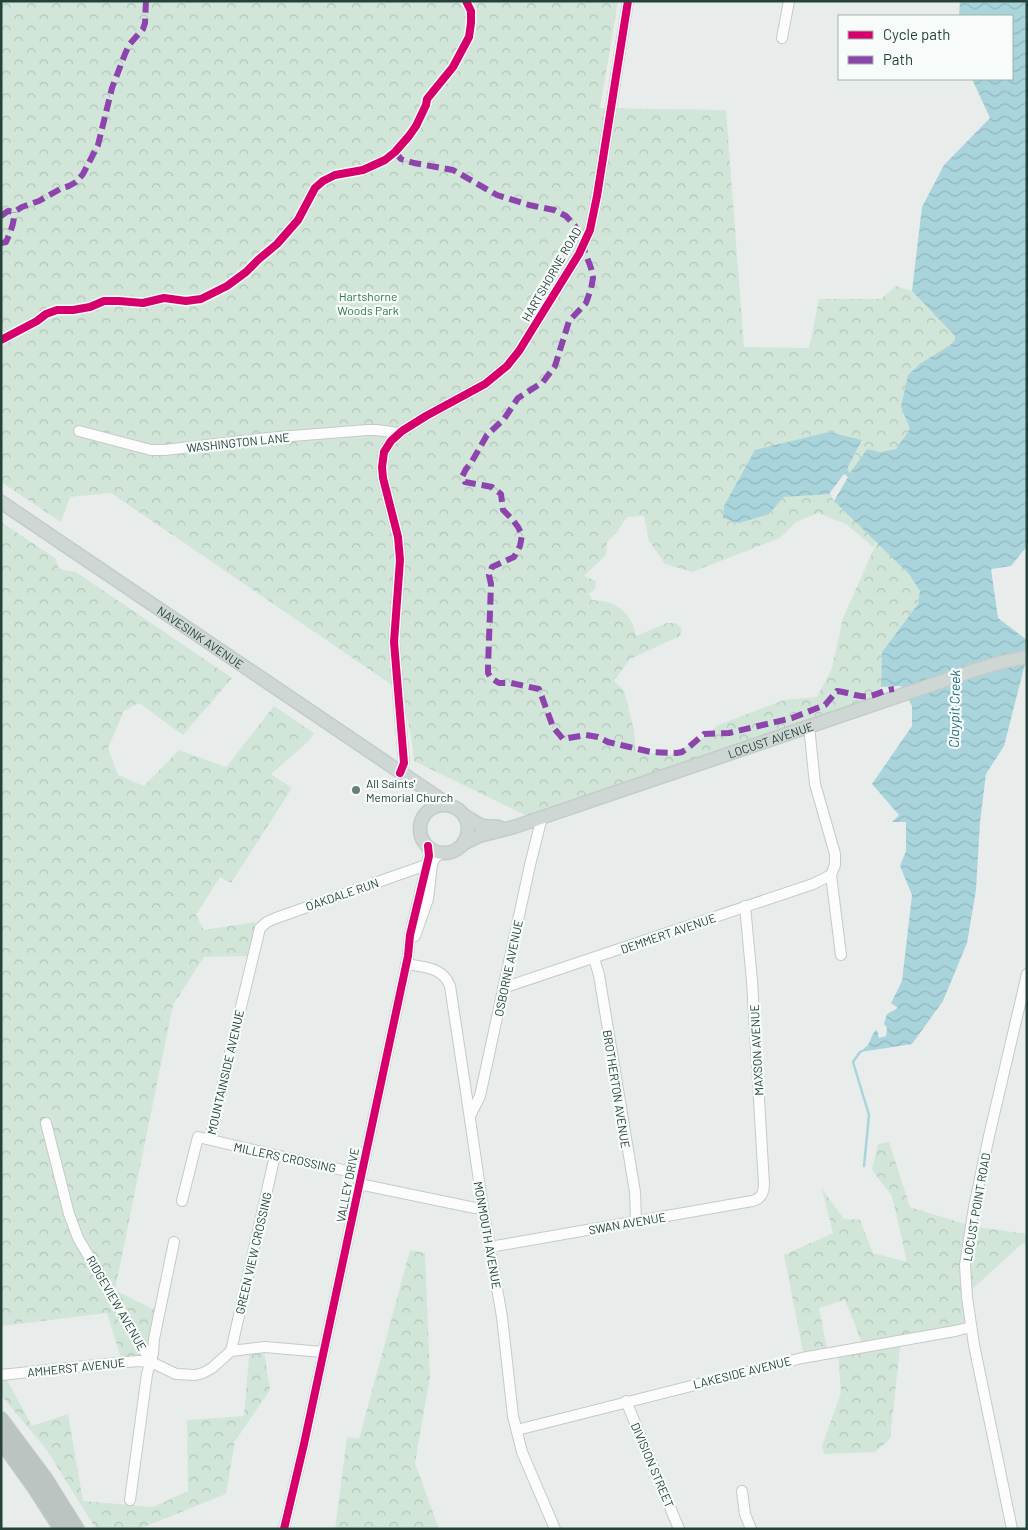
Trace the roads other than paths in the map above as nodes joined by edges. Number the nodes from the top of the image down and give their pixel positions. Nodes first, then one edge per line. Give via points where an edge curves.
1 (628, 1) edge
2 (789, 1) edge
3 (782, 38) dead end
4 (79, 431) dead end
5 (399, 433) junction
6 (1, 502) edge
7 (1027, 657) edge
8 (809, 726) junction
9 (400, 773) junction
10 (449, 805) junction
11 (430, 810) junction
12 (465, 816) junction
13 (542, 817) junction
14 (514, 826) junction
15 (463, 844) junction
16 (428, 846) junction
17 (442, 852) junction
18 (426, 865) junction
19 (831, 875) junction
20 (745, 906) junction
21 (260, 928) joint
22 (840, 955) dead end
23 (594, 958) junction
24 (407, 960) junction
25 (1027, 974) edge
26 (504, 988) junction
27 (470, 1117) junction
28 (46, 1123) dead end
29 (210, 1140) junction
30 (276, 1155) junction
31 (360, 1179) junction
32 (762, 1195) joint
33 (182, 1202) dead end
34 (483, 1208) junction
35 (636, 1221) junction
36 (174, 1242) dead end
37 (490, 1247) junction
38 (971, 1327) junction
39 (231, 1351) junction
40 (323, 1352) junction
41 (151, 1362) junction
42 (1, 1375) edge
43 (626, 1401) junction
44 (1, 1419) edge
45 (516, 1430) junction
46 (1, 1441) edge
47 (742, 1491) dead end
48 (130, 1500) dead end
49 (61, 1529) edge
50 (77, 1529) edge
51 (284, 1529) edge
52 (555, 1529) edge
53 (679, 1529) edge
54 (751, 1529) edge
55 (1012, 1529) edge

1 - 5 street, HARTSHORNE ROAD via 597,196 590,230 579,254 507,366 485,384
2 - 3 street
4 - 5 street, WASHINGTON LANE via 152,450 367,430
5 - 9 street via 384,452 382,467 400,560 394,642 404,763
6 - 9 main road, NAVESINK AVENUE
7 - 8 main road, LOCUST AVENUE via 990,665
8 - 13 main road, LOCUST AVENUE
8 - 19 street via 815,784 835,854
9 - 10 main road, NAVESINK AVENUE
9 - 11 main road, NAVESINK AVENUE via 428,798
10 - 11 main road
10 - 12 main road
11 - 16 main road via 420,828
12 - 14 main road, LOCUST AVENUE via 482,826
12 - 15 main road via 468,828
13 - 14 main road, LOCUST AVENUE
13 - 26 street, OSBORNE AVENUE
14 - 15 main road, LOCUST AVENUE
15 - 17 main road via 453,851
16 - 17 main road
16 - 18 street, VALLEY DRIVE
17 - 24 street, VALLEY DRIVE via 432,864 428,899
18 - 21 street, OAKDALE RUN via 276,918
18 - 24 street, VALLEY DRIVE
19 - 20 street, DEMMERT AVENUE
19 - 22 street
20 - 23 street, DEMMERT AVENUE
20 - 32 street, MAXSON AVENUE via 753,991
21 - 29 street, MOUNTAINSIDE AVENUE
23 - 26 street, DEMMERT AVENUE
23 - 35 street, BROTHERTON AVENUE via 635,1192
24 - 27 street, MONMOUTH AVENUE via 442,974 448,983
24 - 31 street, VALLEY DRIVE
25 - 38 street, LOCUST POINT ROAD via 989,1136 966,1253
26 - 27 street, OSBORNE AVENUE via 480,1096
27 - 34 street, MONMOUTH AVENUE
28 - 41 street, RIDGEVIEW AVENUE via 68,1214 78,1238
29 - 30 street, MILLERS CROSSING
29 - 33 street, MOUNTAINSIDE AVENUE via 198,1137
30 - 31 street, MILLERS CROSSING
30 - 39 street, GREEN VIEW CROSSING
31 - 34 street, MILLERS CROSSING
31 - 40 street, VALLEY DRIVE
32 - 35 street, SWAN AVENUE via 752,1201
34 - 37 street, MONMOUTH AVENUE
35 - 37 street, SWAN AVENUE
36 - 41 street
37 - 45 street, MONMOUTH AVENUE
38 - 43 street, LAKESIDE AVENUE via 802,1358
38 - 55 street, LOCUST POINT ROAD
39 - 40 street via 266,1347
39 - 41 street, RIDGEVIEW AVENUE via 212,1368 195,1375 176,1374
40 - 51 street, VALLEY DRIVE
41 - 42 street, AMHERST AVENUE
41 - 48 street via 146,1374
43 - 45 street, LAKESIDE AVENUE
43 - 53 street, DIVISION STREET
44 - 50 highway via 45,1478
45 - 52 street, MONMOUTH AVENUE via 530,1474
46 - 49 highway
47 - 54 street

